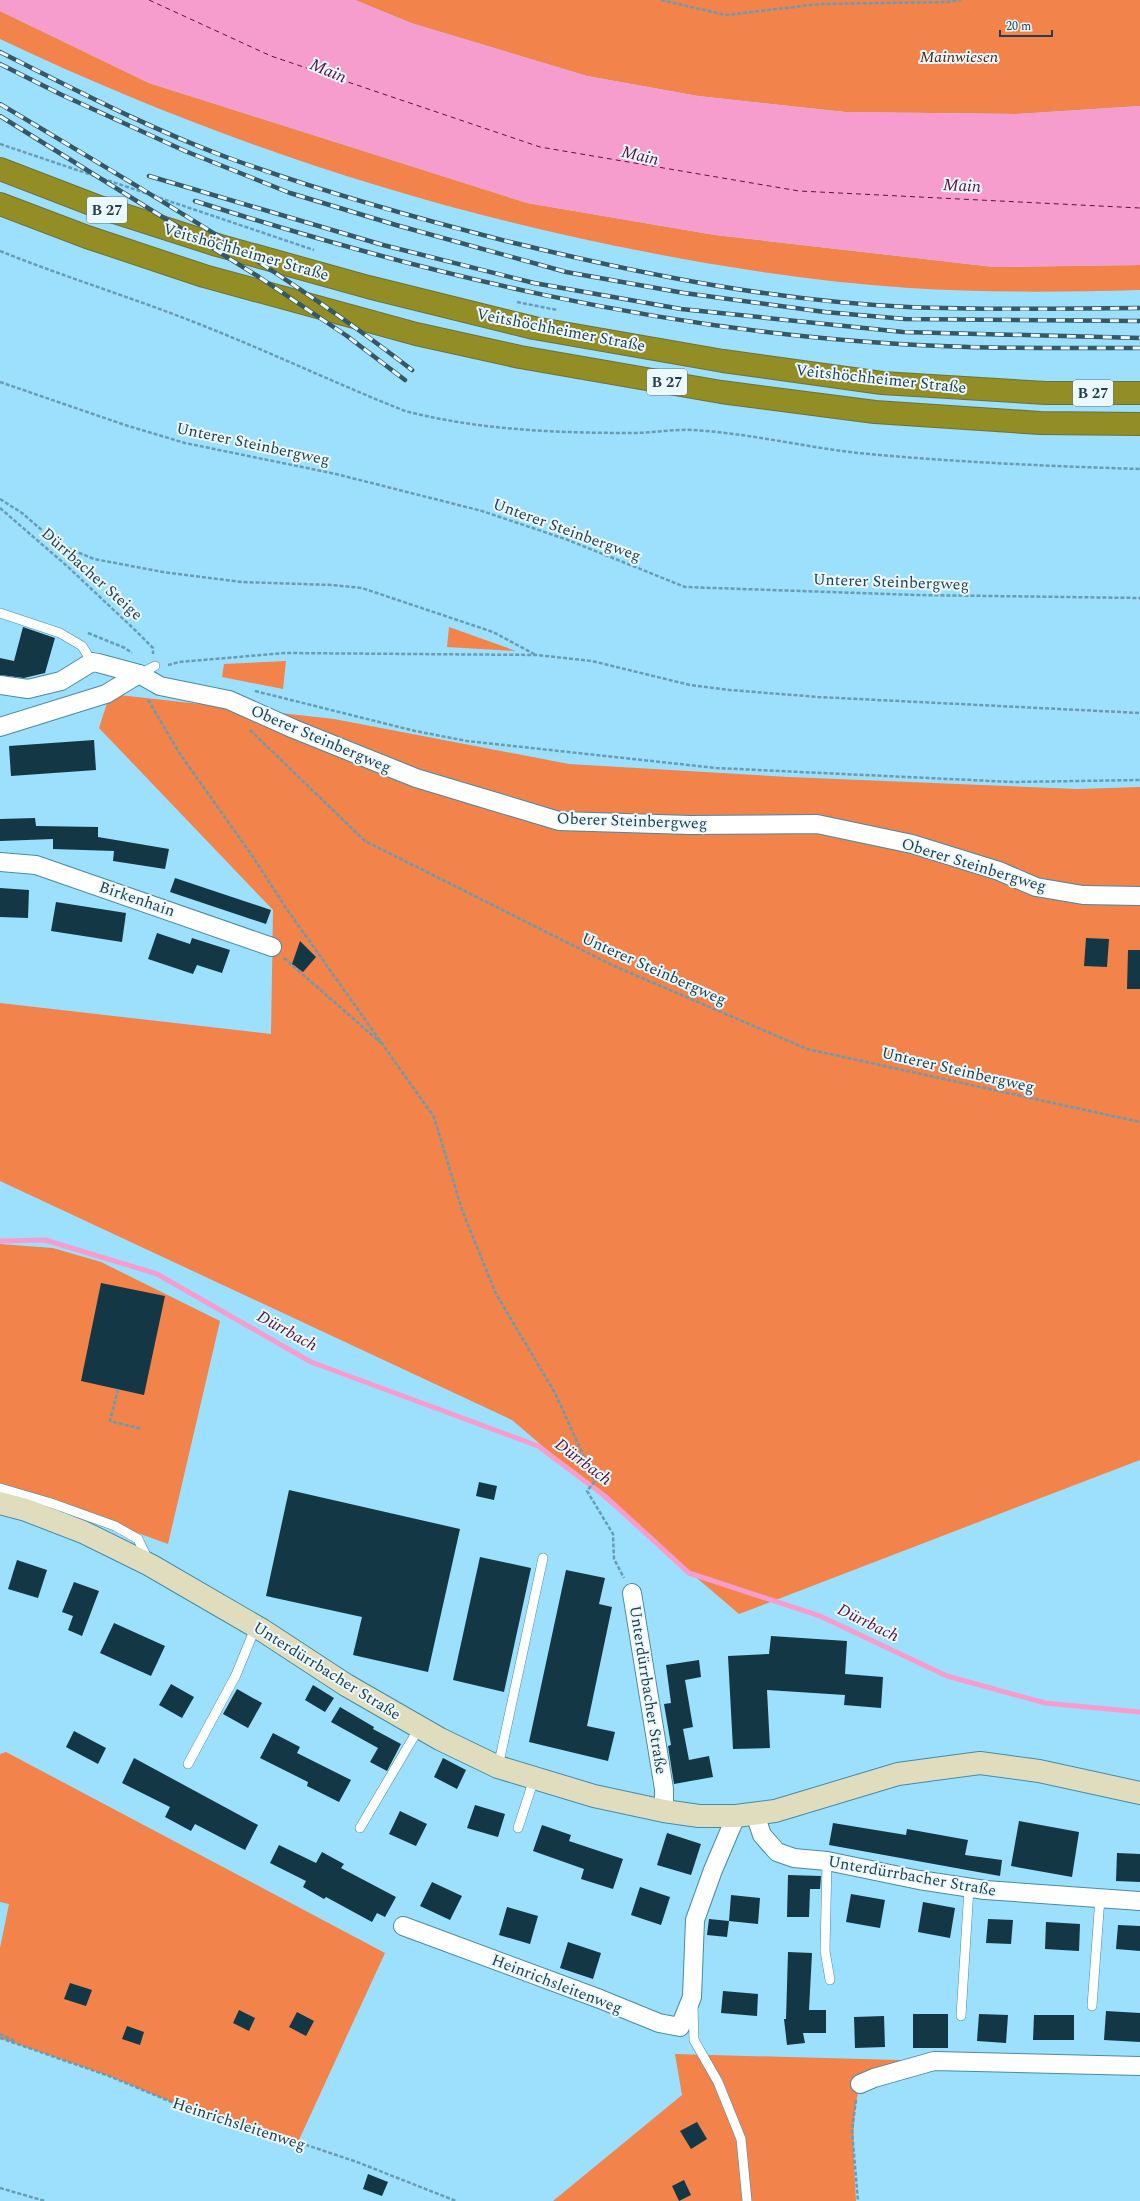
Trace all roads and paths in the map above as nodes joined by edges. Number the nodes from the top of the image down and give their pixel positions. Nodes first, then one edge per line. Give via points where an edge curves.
1 (661, 0) edge
2 (961, 0) edge
3 (0, 144) edge
4 (0, 169) edge
5 (0, 204) edge
6 (0, 251) edge
7 (317, 251) dead end
8 (514, 301) dead end
9 (560, 311) dead end
10 (0, 382) edge
11 (1140, 394) edge
12 (1140, 424) edge
13 (1140, 468) edge
14 (0, 499) edge
15 (0, 508) edge
16 (1140, 598) edge
17 (0, 613) edge
18 (537, 655) junction
19 (92, 662) junction
20 (165, 666) dead end
21 (147, 670) junction
22 (0, 685) edge
23 (253, 691) dead end
24 (1140, 714) edge
25 (246, 725) dead end
26 (0, 727) edge
27 (1140, 780) edge
28 (0, 862) edge
29 (1140, 896) edge
30 (272, 947) joint
31 (383, 1045) junction
32 (1140, 1122) edge
33 (118, 1389) dead end
34 (142, 1429) dead end
35 (0, 1488) edge
36 (0, 1503) edge
37 (543, 1558) dead end
38 (150, 1565) junction
39 (632, 1593) joint
40 (256, 1626) junction
41 (419, 1728) junction
42 (188, 1764) dead end
43 (498, 1767) junction
44 (534, 1779) junction
45 (1140, 1793) edge
46 (664, 1811) junction
47 (745, 1815) junction
48 (360, 1828) dead end
49 (518, 1828) dead end
50 (827, 1861) junction
51 (969, 1888) junction
52 (1100, 1898) junction
53 (1140, 1900) edge
54 (403, 1926) dead end
55 (830, 1980) dead end
56 (692, 1997) junction
57 (1092, 2006) dead end
58 (961, 2016) dead end
59 (0, 2034) edge
60 (0, 2038) edge
61 (23, 2045) junction
62 (1140, 2066) edge
63 (860, 2084) joint
64 (0, 2188) edge
65 (45, 2201) edge
66 (456, 2201) edge
67 (747, 2201) edge
68 (858, 2201) edge

1 - 2 path via 726,15 820,4
3 - 7 path
4 - 11 highway, Veitshöchheimer Straße / B 27 via 99,207 217,245 368,287 534,328 723,361 882,383 1046,393
5 - 12 highway, Veitshöchheimer Straße / B 27 via 87,237 204,276 416,334 520,357 722,392 875,412 1040,422
6 - 13 path via 206,327 405,411 437,419 492,426 576,431 634,433 692,430 857,452 1022,465
8 - 9 path
10 - 16 path, Unterer Steinbergweg via 185,443 336,474 482,511 568,540 686,587 916,596
14 - 18 path via 22,513 58,544 94,559 163,572 241,582 362,588 493,632
15 - 21 path, Dürrbacher Steige via 67,566 153,648
17 - 19 lane via 60,633 82,646
18 - 20 path via 285,653 179,662
18 - 24 path via 592,661 690,685 730,690 818,698
19 - 21 street, Oberer Steinbergweg
19 - 22 street via 61,681 28,689
21 - 26 street via 106,694
21 - 29 street, Oberer Steinbergweg via 160,686 229,700 416,778 559,821 817,824 912,844 999,871 1036,887 1083,895
21 - 31 path, Dürrbacher Steige via 141,687 180,754
23 - 27 path via 415,731 467,741 580,755 716,768 1013,782
25 - 32 path, Unterer Steinbergweg via 365,841 614,966 807,1049
28 - 30 street, Birkenhain via 36,865
30 - 31 path
31 - 39 path via 434,1117 462,1210 496,1294 555,1393 595,1481 587,1491 613,1534 614,1559
33 - 34 path via 110,1421
35 - 38 lane via 115,1526 138,1539
36 - 38 street, Unterdürrbacher Straße via 83,1532
37 - 43 lane
38 - 40 street, Unterdürrbacher Straße
39 - 46 street, Unterdürrbacher Straße via 664,1789
40 - 41 street, Unterdürrbacher Straße via 346,1686
40 - 42 lane via 236,1675
41 - 43 street, Unterdürrbacher Straße
41 - 48 lane
43 - 44 street, Unterdürrbacher Straße
44 - 46 street, Unterdürrbacher Straße via 594,1796
44 - 49 lane
45 - 47 street, Unterdürrbacher Straße via 1039,1771 980,1764 898,1774 775,1811
46 - 47 street, Unterdürrbacher Straße via 699,1816
47 - 50 street, Unterdürrbacher Straße via 777,1852 794,1858
47 - 56 street, Heinrichsleitenweg via 713,1870 695,1920
50 - 51 street, Unterdürrbacher Straße
50 - 55 lane via 825,1951
51 - 52 street, Unterdürrbacher Straße
51 - 58 lane
52 - 53 street, Unterdürrbacher Straße
52 - 57 lane
54 - 56 street, Heinrichsleitenweg via 659,2023 680,2027
56 - 67 lane, Heinrichsleitenweg via 694,2040 718,2082 741,2139
59 - 61 path
60 - 61 path, Heinrichsleitenweg
61 - 66 path, Heinrichsleitenweg via 109,2076 198,2113 247,2125 357,2162
62 - 63 street via 934,2061
63 - 68 path via 854,2107 852,2131
64 - 65 path

